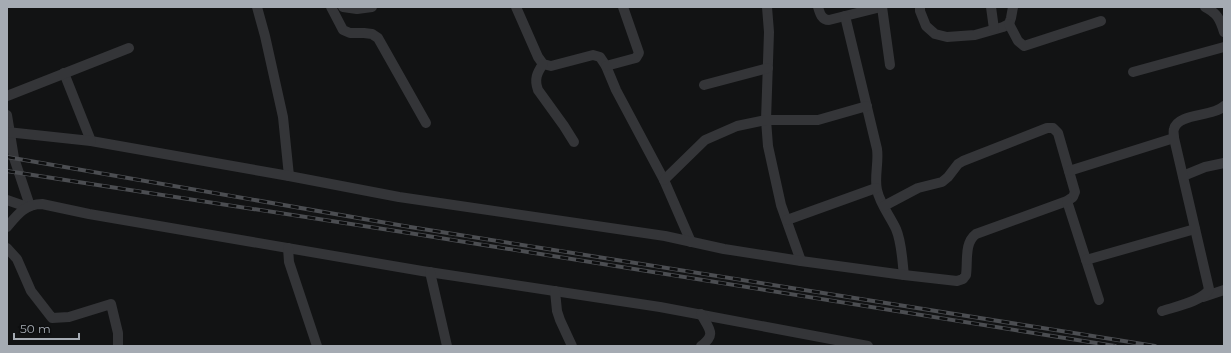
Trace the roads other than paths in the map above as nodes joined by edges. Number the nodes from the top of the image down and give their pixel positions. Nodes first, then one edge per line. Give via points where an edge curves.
1 (257, 7) edge
2 (331, 7) edge
3 (343, 7) edge
4 (372, 7) edge
5 (516, 7) edge
6 (623, 7) edge
7 (766, 7) edge
8 (818, 7) edge
9 (881, 7) edge
10 (920, 7) edge
11 (991, 7) edge
12 (1013, 7) edge
13 (1205, 7) edge
14 (845, 16) junction
15 (1101, 21) dead end
16 (1009, 24) junction
17 (994, 29) junction
18 (1224, 32) edge
19 (1224, 47) edge
20 (129, 48) dead end
21 (543, 64) junction
22 (890, 65) dead end
23 (606, 66) junction
24 (768, 68) junction
25 (1133, 72) dead end
26 (64, 73) junction
27 (704, 85) dead end
28 (7, 96) edge
29 (867, 106) junction
30 (1224, 106) edge
31 (7, 115) edge
32 (766, 120) junction
33 (426, 123) dead end
34 (8, 132) edge
35 (1174, 138) junction
36 (91, 141) junction
37 (574, 142) dead end
38 (1224, 163) edge
39 (1069, 171) junction
40 (289, 176) junction
41 (1183, 176) junction
42 (664, 180) junction
43 (876, 188) junction
44 (7, 200) edge
45 (1067, 201) junction
46 (28, 206) junction
47 (884, 206) junction
48 (787, 220) junction
49 (7, 227) edge
50 (1195, 229) junction
51 (691, 242) junction
52 (7, 248) edge
53 (288, 248) junction
54 (1086, 260) junction
55 (801, 261) junction
56 (430, 272) junction
57 (904, 275) junction
58 (1224, 290) edge
59 (555, 291) junction
60 (1201, 298) junction
61 (1099, 300) dead end
62 (1162, 311) dead end
63 (701, 314) junction
64 (850, 345) edge
65 (118, 346) edge
66 (317, 346) edge
67 (447, 346) edge
68 (572, 346) edge
69 (701, 346) edge
70 (868, 346) edge

1 - 40 street via 283,117
2 - 33 street via 343,30 350,33 372,34 378,38
3 - 4 street
5 - 21 street
6 - 23 street via 639,53 636,58
7 - 24 street via 769,32
8 - 14 street via 825,20
9 - 14 street
9 - 22 street
10 - 17 street via 926,26 935,34 960,37
11 - 17 street
12 - 16 street
13 - 18 street via 1218,16
14 - 29 street
15 - 16 street via 1024,46 1018,41
16 - 17 street
19 - 25 street
20 - 26 street
21 - 23 street via 551,66 594,55 600,57
21 - 37 street via 536,77 538,90
23 - 42 street
24 - 27 street
24 - 32 street
26 - 28 street
26 - 36 street
29 - 32 street via 818,120
29 - 43 street via 878,149
30 - 35 street via 1215,112 1178,122 1174,129
31 - 34 street
32 - 42 street via 737,126 705,140
32 - 48 street via 768,146 781,205
34 - 36 street
34 - 46 street
35 - 39 street
35 - 41 street
36 - 40 street
38 - 41 street via 1204,167
39 - 45 street via 1075,192
39 - 47 street via 1058,133 1053,128 1047,128 963,161 942,182 918,188
40 - 51 street via 398,197
41 - 50 street
42 - 51 street
43 - 47 street
43 - 48 street
44 - 46 street
45 - 54 street
45 - 57 street via 976,234 969,243 966,275 963,279 957,281
46 - 49 street via 20,211
46 - 53 street via 42,204
47 - 57 street via 896,230
48 - 55 street
50 - 54 street
50 - 60 street via 1209,289
51 - 55 street
52 - 65 street via 17,258 32,291 52,318 69,317 111,304 118,333
53 - 56 street
53 - 66 street via 289,262
54 - 61 street
55 - 57 street
56 - 59 street
56 - 67 street
58 - 60 street
59 - 63 street
59 - 68 street via 557,311
60 - 62 street
63 - 64 street
63 - 69 street via 711,332 708,341
64 - 70 street

